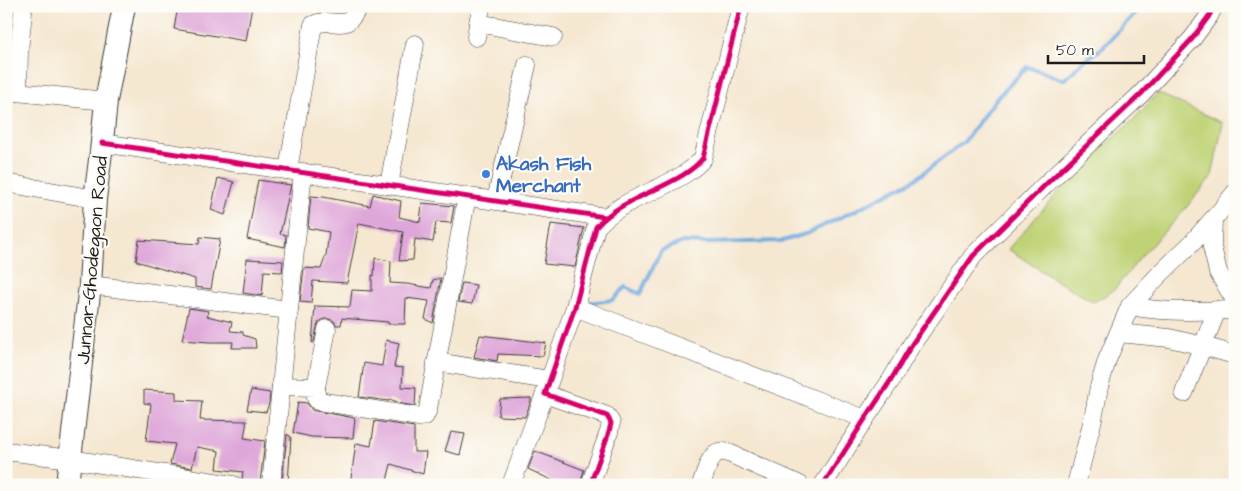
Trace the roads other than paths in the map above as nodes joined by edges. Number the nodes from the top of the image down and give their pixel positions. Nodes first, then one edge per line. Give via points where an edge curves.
1 (124, 6) edge
2 (358, 6) edge
3 (468, 6) edge
4 (741, 6) edge
5 (1214, 6) edge
6 (23, 12) dead end
7 (479, 18) edge
8 (553, 37) dead end
9 (13, 40) edge
10 (415, 44) dead end
11 (527, 65) dead end
12 (12, 92) edge
13 (106, 101) junction
14 (102, 142) junction
15 (296, 171) junction
16 (6, 183) edge
17 (389, 185) junction
18 (1235, 193) edge
19 (467, 196) junction
20 (95, 199) junction
21 (496, 200) junction
22 (605, 217) junction
23 (1213, 220) junction
24 (90, 285) junction
25 (1235, 300) edge
26 (1130, 306) junction
27 (575, 308) junction
28 (289, 310) junction
29 (1226, 310) edge
30 (327, 329) dead end
31 (1118, 333) junction
32 (1203, 346) junction
33 (1235, 356) edge
34 (436, 362) junction
35 (281, 386) junction
36 (316, 387) junction
37 (547, 387) junction
38 (1184, 393) dead end
39 (865, 418) junction
40 (6, 451) edge
41 (70, 458) junction
42 (826, 484) edge
43 (68, 485) edge
44 (233, 485) edge
45 (271, 485) edge
46 (511, 485) edge
47 (590, 485) edge
48 (701, 485) edge
49 (800, 485) edge
50 (1076, 485) edge

1 - 13 main road, Junnar-Ghodegaon Road
2 - 15 street via 351,20 344,23 319,22 313,26
3 - 7 street
4 - 22 street via 703,158 698,166
5 - 39 street via 1192,39 1141,94 973,256
6 - 9 street
7 - 8 street
9 - 12 street
10 - 17 street
11 - 21 street
12 - 13 street
13 - 14 main road, Junnar-Ghodegaon Road
14 - 15 street
14 - 20 main road, Junnar-Ghodegaon Road
15 - 17 street
15 - 28 street
16 - 20 street
17 - 19 street
18 - 23 street
19 - 21 street
19 - 34 street
20 - 24 main road, Junnar-Ghodegaon Road
21 - 22 street
22 - 27 street via 596,227
23 - 25 street via 1212,247 1218,272
23 - 26 street
24 - 28 street
24 - 41 main road, Junnar-Ghodegaon Road
26 - 29 street via 1174,312
26 - 31 street
27 - 37 street
27 - 39 street
28 - 35 street
29 - 32 street
30 - 36 street
31 - 32 street via 1169,338
31 - 50 street via 1099,387
32 - 33 street
32 - 38 street
34 - 36 street via 425,416 318,401
34 - 37 street
35 - 36 street
35 - 45 street
37 - 46 street
37 - 47 street via 607,416 611,423
39 - 42 street
40 - 41 street
41 - 43 main road, Junnar-Ghodegaon Road
41 - 44 street
48 - 49 street via 711,460 720,452

